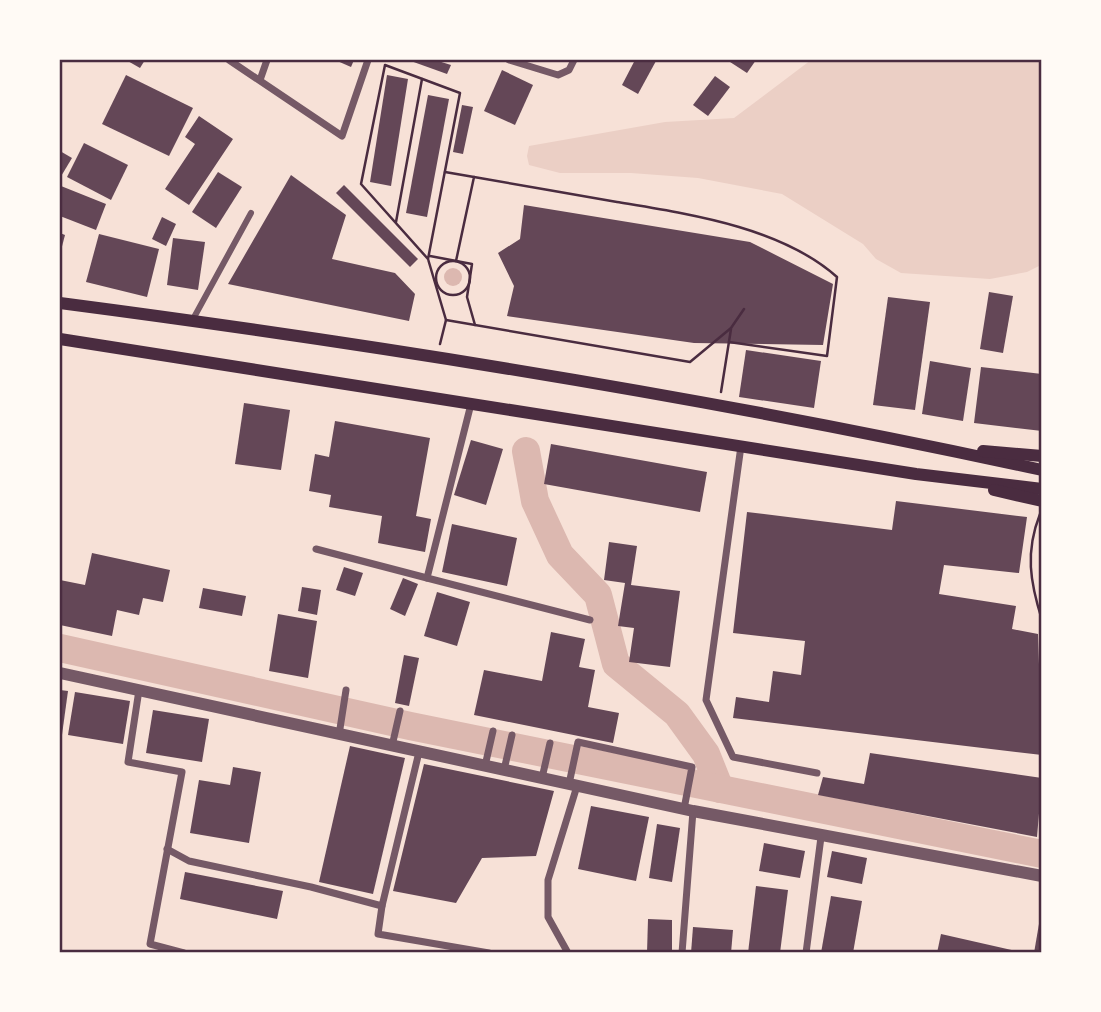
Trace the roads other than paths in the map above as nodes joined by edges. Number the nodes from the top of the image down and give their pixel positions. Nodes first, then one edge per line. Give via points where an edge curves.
1 (229, 60) edge
2 (267, 60) edge
3 (368, 60) edge
4 (509, 60) edge
5 (574, 60) edge
6 (260, 80) junction
7 (251, 213) dead end
8 (60, 303) edge
9 (192, 320) junction
10 (60, 339) edge
11 (471, 404) junction
12 (927, 445) junction
13 (741, 446) junction
14 (1041, 456) edge
15 (1041, 470) edge
16 (916, 474) junction
17 (1041, 489) edge
18 (1041, 501) edge
19 (316, 549) dead end
20 (427, 578) junction
21 (590, 620) dead end
22 (60, 673) edge
23 (139, 690) junction
24 (346, 690) dead end
25 (400, 711) dead end
26 (493, 730) dead end
27 (339, 734) junction
28 (512, 735) dead end
29 (550, 743) dead end
30 (392, 746) junction
31 (419, 752) junction
32 (485, 765) junction
33 (504, 770) junction
34 (817, 773) dead end
35 (542, 778) junction
36 (571, 784) junction
37 (687, 809) junction
38 (821, 836) junction
39 (167, 849) junction
40 (1041, 876) edge
41 (382, 906) junction
42 (150, 944) junction
43 (148, 953) edge
44 (184, 953) edge
45 (489, 953) edge
46 (568, 953) edge
47 (682, 953) edge
48 (806, 953) edge

1 - 6 street
2 - 6 street
3 - 6 street via 342,136
4 - 5 street via 558,75 569,70
7 - 9 street
8 - 9 main road
9 - 12 main road via 503,368
10 - 11 main road
11 - 13 main road
11 - 20 street
12 - 14 main road
12 - 15 main road
13 - 16 main road
13 - 34 street via 706,700 733,757
16 - 17 main road
16 - 18 main road
19 - 20 street
20 - 21 street
22 - 23 street
23 - 27 street
23 - 39 street via 128,762 182,772
24 - 27 street
25 - 30 street
26 - 32 street
27 - 30 street
28 - 33 street
29 - 35 street
30 - 31 street
31 - 32 street
31 - 41 street
32 - 33 street
33 - 35 street
35 - 36 street
36 - 37 street
36 - 37 street via 578,742 692,768
36 - 46 street via 548,880 548,917
37 - 38 street
37 - 47 street
38 - 40 street
38 - 48 street
39 - 41 street via 189,861
39 - 42 street
41 - 45 street via 378,934
42 - 43 street
42 - 44 street

